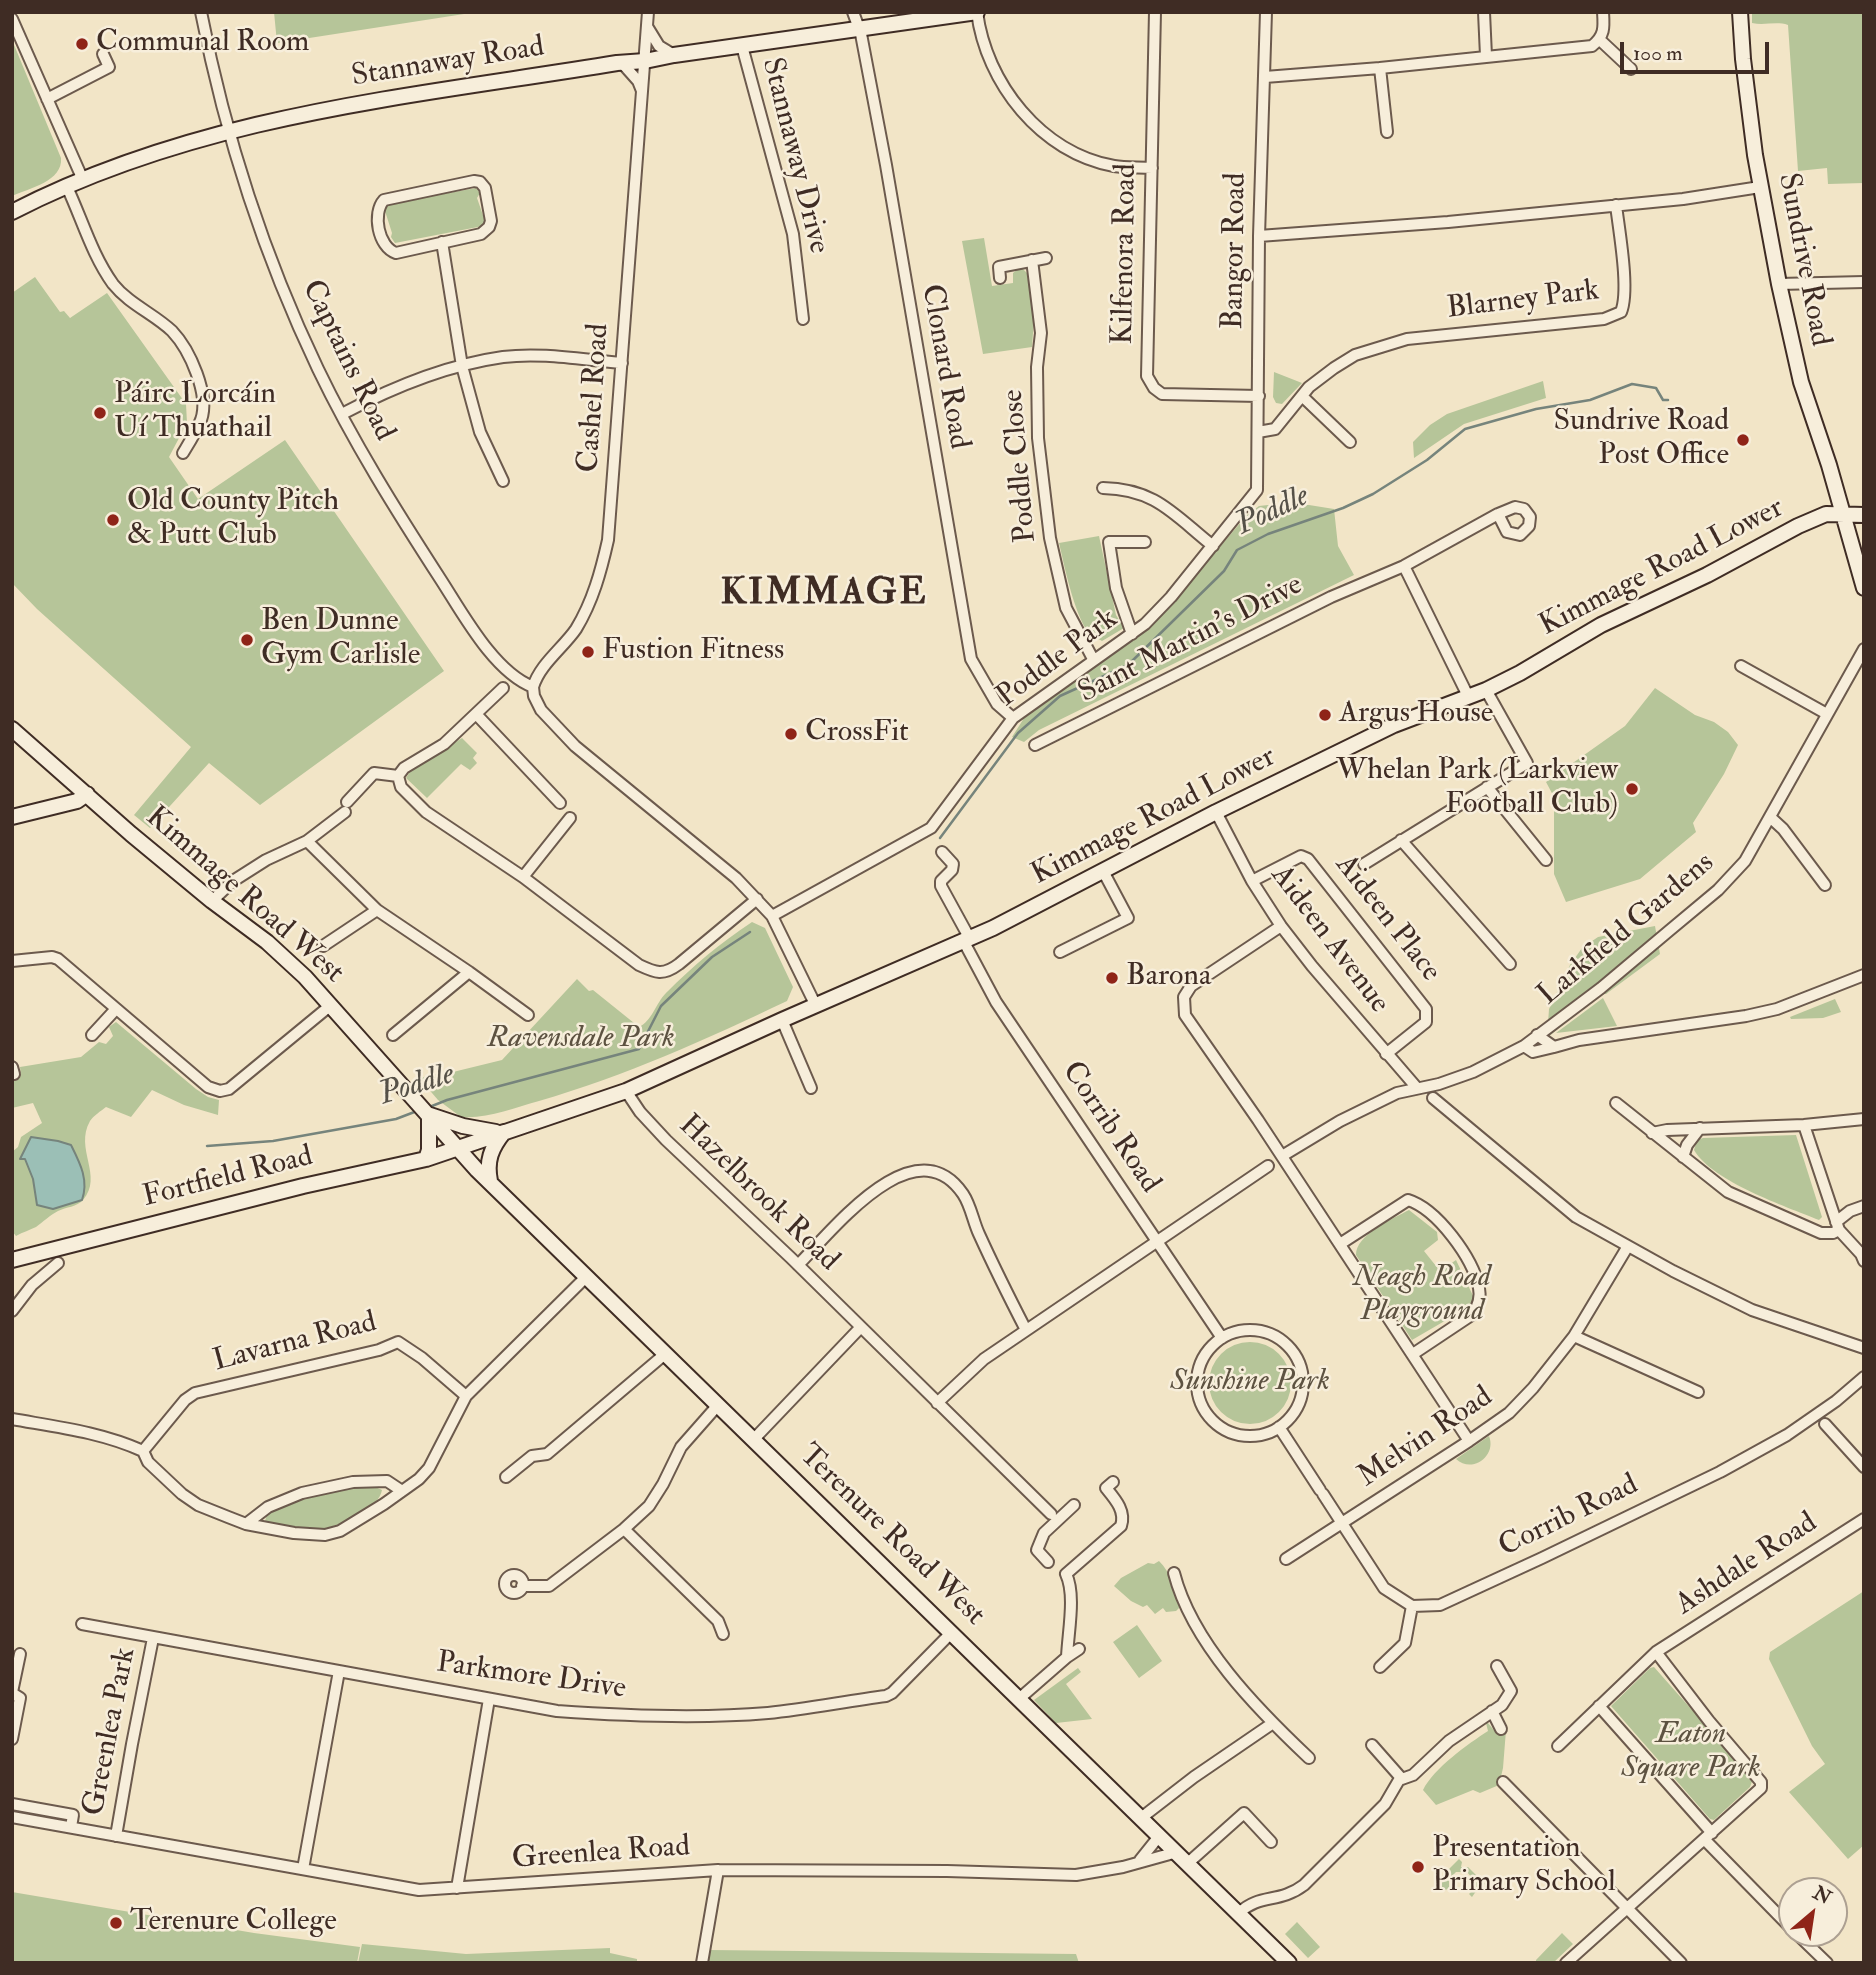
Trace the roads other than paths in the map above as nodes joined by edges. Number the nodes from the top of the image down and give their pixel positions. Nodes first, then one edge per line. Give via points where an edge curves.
1 (201, 12) edge
2 (648, 12) edge
3 (853, 12) edge
4 (977, 12) edge
5 (1155, 12) edge
6 (1266, 12) edge
7 (1484, 12) edge
8 (1603, 12) edge
9 (1740, 12) edge
10 (12, 19) edge
11 (648, 28) junction
12 (859, 28) junction
13 (1600, 40) junction
14 (742, 47) junction
15 (103, 54) dead end
16 (674, 55) junction
17 (1486, 57) junction
18 (645, 61) junction
19 (622, 63) junction
20 (1380, 68) junction
21 (1630, 69) dead end
22 (1265, 77) junction
23 (643, 94) junction
24 (47, 99) junction
25 (230, 130) junction
26 (1387, 132) dead end
27 (1152, 168) junction
28 (83, 180) junction
29 (67, 187) junction
30 (1760, 187) junction
31 (1616, 205) junction
32 (12, 212) edge
33 (1259, 236) junction
34 (442, 242) junction
35 (1046, 258) dead end
36 (1032, 260) junction
37 (1000, 278) dead end
38 (1864, 282) edge
39 (1779, 284) junction
40 (803, 319) dead end
41 (622, 363) junction
42 (462, 366) junction
43 (1259, 396) junction
44 (1302, 396) junction
45 (342, 414) junction
46 (1258, 432) junction
47 (1350, 442) dead end
48 (183, 453) dead end
49 (503, 481) dead end
50 (1103, 488) dead end
51 (1257, 490) joint
52 (1841, 513) junction
53 (1498, 514) dead end
54 (1864, 515) edge
55 (1145, 542) dead end
56 (1213, 546) junction
57 (1404, 566) junction
58 (1864, 588) edge
59 (1132, 634) junction
60 (1864, 649) edge
61 (1093, 659) junction
62 (1864, 662) edge
63 (1741, 666) dead end
64 (1852, 668) junction
65 (533, 687) junction
66 (503, 688) dead end
67 (1486, 690) junction
68 (1468, 696) junction
69 (477, 714) junction
70 (1827, 714) junction
71 (1013, 718) junction
72 (12, 729) edge
73 (1035, 745) dead end
74 (398, 776) junction
75 (1487, 787) junction
76 (87, 794) junction
77 (560, 803) dead end
78 (1216, 812) junction
79 (12, 817) edge
80 (1770, 817) junction
81 (570, 818) dead end
82 (1401, 840) junction
83 (307, 841) junction
84 (942, 852) dead end
85 (1546, 859) dead end
86 (1364, 864) dead end
87 (1103, 871) junction
88 (523, 877) junction
89 (1252, 881) junction
90 (1825, 885) dead end
91 (225, 889) junction
92 (757, 898) junction
93 (212, 901) junction
94 (377, 910) junction
95 (233, 916) junction
96 (772, 916) junction
97 (1281, 926) junction
98 (967, 940) junction
99 (323, 946) dead end
100 (1060, 952) dead end
101 (12, 961) edge
102 (1510, 964) dead end
103 (469, 972) junction
104 (1864, 975) edge
105 (331, 1005) junction
106 (816, 1006) junction
107 (115, 1010) junction
108 (528, 1016) dead end
109 (782, 1020) junction
110 (92, 1035) dead end
111 (393, 1035) dead end
112 (1537, 1035) junction
113 (1524, 1046) junction
114 (1554, 1047) junction
115 (1386, 1054) junction
116 (811, 1088) dead end
117 (1417, 1088) junction
118 (626, 1091) junction
119 (1433, 1098) dead end
120 (1616, 1103) dead end
121 (427, 1115) junction
122 (1864, 1119) edge
123 (1804, 1125) junction
124 (1700, 1128) junction
125 (503, 1133) junction
126 (1652, 1133) junction
127 (456, 1147) junction
128 (1282, 1156) junction
129 (1683, 1157) junction
130 (426, 1159) junction
131 (1268, 1166) dead end
132 (491, 1181) junction
133 (1864, 1206) edge
134 (1838, 1226) junction
135 (1156, 1242) junction
136 (1340, 1244) junction
137 (1628, 1246) junction
138 (12, 1260) edge
139 (1864, 1261) edge
140 (58, 1263) dead end
141 (798, 1265) junction
142 (586, 1277) junction
143 (12, 1311) edge
144 (860, 1328) junction
145 (1026, 1330) junction
146 (1574, 1336) junction
147 (1222, 1338) junction
148 (1864, 1348) edge
149 (664, 1354) junction
150 (1413, 1354) junction
151 (1864, 1377) edge
152 (1698, 1392) dead end
153 (466, 1396) junction
154 (937, 1403) junction
155 (718, 1405) junction
156 (12, 1419) edge
157 (1825, 1424) dead end
158 (1279, 1427) junction
159 (754, 1439) junction
160 (1469, 1441) junction
161 (143, 1451) junction
162 (1864, 1467) edge
163 (506, 1477) dead end
164 (1113, 1482) dead end
165 (402, 1491) junction
166 (1074, 1505) dead end
167 (1051, 1514) dead end
168 (1864, 1519) edge
169 (1342, 1523) junction
170 (246, 1524) junction
171 (624, 1528) junction
172 (1286, 1559) dead end
173 (1048, 1562) dead end
174 (1174, 1573) dead end
175 (522, 1586) dead end
176 (1412, 1606) junction
177 (82, 1624) dead end
178 (952, 1632) junction
179 (723, 1634) dead end
180 (153, 1638) junction
181 (1079, 1649) dead end
182 (1656, 1652) junction
183 (20, 1654) dead end
184 (1067, 1657) junction
185 (1497, 1666) dead end
186 (1380, 1667) dead end
187 (339, 1671) junction
188 (12, 1693) edge
189 (1020, 1698) junction
190 (489, 1699) junction
191 (1599, 1706) junction
192 (1492, 1711) junction
193 (1273, 1723) junction
194 (1501, 1729) dead end
195 (12, 1739) edge
196 (1371, 1745) dead end
197 (1558, 1745) dead end
198 (1309, 1758) dead end
199 (1402, 1779) junction
200 (1503, 1782) dead end
201 (12, 1804) edge
202 (12, 1817) edge
203 (1142, 1818) junction
204 (71, 1827) junction
205 (1160, 1835) junction
206 (116, 1836) junction
207 (1708, 1837) junction
208 (1271, 1842) dead end
209 (1177, 1852) junction
210 (1138, 1862) junction
211 (1188, 1863) junction
212 (303, 1869) junction
213 (718, 1870) junction
214 (457, 1888) junction
215 (1627, 1908) junction
216 (1239, 1913) junction
217 (1778, 1914) edge
218 (1810, 1947) edge
219 (702, 1963) edge
220 (1289, 1963) edge
221 (1566, 1963) edge
222 (1681, 1963) edge
223 (1827, 1963) edge

1 - 25 street, Captains Road
2 - 11 street, Cashel Road
3 - 12 street, Clonard Road
4 - 12 main road, Stannaway Road
4 - 27 street via 982,42 998,79 1043,131 1059,143 1114,166
5 - 27 street, Kilfenora Road
6 - 22 street, Bangor Road
7 - 17 street
8 - 13 street via 1605,31
9 - 30 main road, Sundrive Road
10 - 24 street
11 - 16 street via 659,46
11 - 18 street, Cashel Road
12 - 14 main road, Stannaway Road
12 - 71 street, Clonard Road via 971,659 997,704
13 - 17 street via 1592,46
13 - 21 street
14 - 16 main road, Stannaway Road
14 - 40 street, Stannaway Drive via 793,234
15 - 24 street via 109,67
16 - 18 main road, Stannaway Road
17 - 20 street
18 - 19 main road, Stannaway Road
18 - 23 street, Cashel Road
19 - 23 street via 638,80
19 - 25 main road, Stannaway Road via 345,105
20 - 22 street
20 - 26 street
22 - 33 street, Bangor Road
23 - 41 street, Cashel Road
24 - 28 street
25 - 28 main road, Stannaway Road
25 - 45 street, Captains Road via 274,265
27 - 43 street, Kilfenora Road via 1147,376 1162,394
28 - 29 main road, Stannaway Road
29 - 32 main road, Stannaway Road
29 - 48 street via 104,271 116,288 172,331 197,372 204,401 201,419
30 - 31 street
30 - 39 main road, Sundrive Road
31 - 33 street
31 - 44 street, Blarney Park via 1621,312 1604,319 1408,339 1355,355
33 - 43 street, Bangor Road
34 - 34 street via 389,251 383,245 379,205 384,200 480,182 485,188 489,227 481,234
34 - 42 street
35 - 36 street
36 - 37 street via 999,267
36 - 61 street, Poddle Close via 1041,333 1038,438 1050,538 1066,608
38 - 39 street
39 - 52 main road, Sundrive Road via 1801,382
41 - 42 street via 505,356
41 - 65 street, Cashel Road via 608,540 600,575 576,629
42 - 45 street via 413,380
42 - 49 street via 480,432
43 - 46 street, Bangor Road
44 - 46 street via 1275,429
44 - 47 street
45 - 65 street, Captains Road via 421,549 482,641 509,672
46 - 51 street, Bangor Road
50 - 56 street via 1117,494 1145,494
51 - 56 street, Poddle Park
52 - 54 main road, Kimmage Road Lower
52 - 58 main road, Sundrive Road
52 - 67 main road, Kimmage Road Lower via 1798,526 1601,625
53 - 57 street, Saint Martin's Drive
55 - 59 street via 1109,542 1116,587
56 - 59 street, Poddle Park via 1171,597
57 - 68 street
57 - 73 street, Saint Martin's Drive via 1331,597
59 - 61 street, Poddle Park
60 - 64 street, Larkfield Gardens
61 - 71 street, Poddle Park
62 - 64 street
63 - 70 street
64 - 70 street, Larkfield Gardens
65 - 92 street via 541,710 575,746
66 - 69 street
67 - 68 main road, Kimmage Road Lower
67 - 75 street via 1527,763
68 - 78 main road, Kimmage Road Lower via 1394,725
69 - 74 street
69 - 77 street
70 - 80 street, Larkfield Gardens
71 - 96 street, Poddle Park via 931,828
72 - 76 main road, Kimmage Road West
74 - 83 street via 374,774 346,807
74 - 88 street via 401,787 426,812
75 - 82 street
75 - 85 street
76 - 79 main road via 77,801
76 - 93 main road, Kimmage Road West
78 - 87 main road, Kimmage Road Lower
78 - 89 street, Aideen Avenue
80 - 90 street
80 - 112 street, Larkfield Gardens via 1745,861 1718,890
81 - 88 street
82 - 86 street
82 - 102 street
83 - 91 street via 266,860
83 - 94 street
84 - 98 street, Corrib Road via 953,864 941,886
87 - 98 main road, Kimmage Road Lower
87 - 100 street via 1128,918
88 - 92 street via 639,965 658,974 669,971
89 - 97 street, Aideen Avenue
89 - 115 street, Aideen Place via 1301,856 1308,859 1426,1009 1426,1022
91 - 93 street
91 - 95 street
92 - 96 street
93 - 95 main road, Kimmage Road West
94 - 99 street
94 - 103 street
95 - 105 main road, Kimmage Road West via 267,942
96 - 106 street
97 - 115 street, Aideen Avenue
97 - 128 street via 1191,986 1184,996 1185,1015
98 - 106 main road, Kimmage Road Lower
98 - 135 street, Corrib Road via 996,1002
101 - 107 street via 58,959
103 - 108 street
103 - 111 street
104 - 114 street via 1777,1009
105 - 107 street via 229,1089 220,1091 208,1087
105 - 121 main road, Kimmage Road West
106 - 109 main road, Kimmage Road Lower
107 - 110 street
109 - 116 street
109 - 118 main road, Kimmage Road Lower
112 - 113 street, Larkfield Gardens
112 - 114 street
113 - 114 street via 1533,1052
113 - 117 street, Larkfield Gardens via 1439,1084
115 - 117 street, Aideen Avenue
117 - 128 street, Larkfield Gardens via 1378,1101
118 - 125 main road, Kimmage Road Lower
118 - 141 street, Hazelbrook Road via 666,1140
119 - 137 street via 1558,1205
120 - 126 street
121 - 125 main road
121 - 127 main road, Kimmage Road West
121 - 130 main road
122 - 123 street
123 - 124 street
123 - 134 street
124 - 126 street
124 - 129 street
125 - 127 main road, Kimmage Road Lower
125 - 132 main road via 490,1153
126 - 129 street
127 - 130 main road, Fortfield Road
127 - 132 main road, Terenure Road West
128 - 136 street
129 - 134 street via 1735,1196 1821,1233
130 - 138 main road, Fortfield Road
131 - 135 street
132 - 142 main road, Terenure Road West
133 - 134 street via 1850,1211
134 - 139 street
135 - 145 street
135 - 147 street, Corrib Road
136 - 150 street
136 - 150 street via 1408,1200 1439,1221 1460,1248 1479,1290 1477,1307
137 - 146 street, Melvin Road
137 - 148 street via 1752,1310
140 - 143 street
141 - 144 street, Hazelbrook Road
141 - 145 street via 859,1202 885,1184 905,1173 938,1172 965,1197
142 - 149 main road, Terenure Road West
142 - 153 street
144 - 154 street, Hazelbrook Road
144 - 159 street
145 - 154 street via 984,1359
146 - 152 street
146 - 160 street, Melvin Road via 1509,1413
147 - 158 street via 1257,1330 1275,1336 1299,1362 1301,1398 1293,1415
147 - 158 street via 1204,1357 1197,1381 1209,1417 1242,1436
149 - 155 main road, Terenure Road West
149 - 163 street via 547,1454 532,1456
150 - 160 street
151 - 176 street, Corrib Road via 1787,1435 1720,1472 1440,1605
153 - 161 street, Lavarna Road via 398,1342 195,1393
153 - 165 street via 429,1468
154 - 167 street, Hazelbrook Road
155 - 159 main road, Terenure Road West
155 - 171 street via 681,1447 649,1506
156 - 161 street via 104,1435
157 - 162 street
158 - 169 street
159 - 178 main road, Terenure Road West
160 - 169 street, Melvin Road
161 - 170 street via 148,1462 182,1494
164 - 184 street via 1106,1488 1122,1512 1121,1526 1066,1574 1072,1595
165 - 170 street via 387,1482 353,1482 302,1493 268,1507
165 - 170 street via 332,1533 294,1533
166 - 173 street via 1044,1533 1037,1550
168 - 182 street, Ashdale Road
169 - 172 street, Melvin Road
169 - 176 street via 1384,1588
171 - 175 street via 549,1586
171 - 179 street via 718,1621
174 - 193 street via 1179,1592 1215,1656
176 - 186 street via 1405,1643
177 - 180 street, Parkmore Drive
178 - 189 main road, Terenure Road West
178 - 190 street, Parkmore Drive via 886,1696 769,1713 612,1715
180 - 187 street, Parkmore Drive
180 - 206 street, Greenlea Park
181 - 184 street
182 - 191 street, Ashdale Road
182 - 207 street via 1761,1782 1761,1788
183 - 188 street
184 - 189 street
185 - 192 street via 1511,1691
187 - 190 street, Parkmore Drive
187 - 212 street
188 - 195 street via 20,1698
189 - 203 main road, Terenure Road West
190 - 214 street
191 - 197 street, Ashdale Road
191 - 207 street
192 - 194 street
192 - 199 street
193 - 198 street
193 - 203 street
196 - 199 street
199 - 216 street via 1385,1804 1304,1885 1293,1894 1258,1900
200 - 215 street
201 - 204 street, Greenlea Road via 73,1815
202 - 204 street, Greenlea Road
203 - 205 main road, Terenure Road West
204 - 206 street, Greenlea Road
205 - 209 main road, Terenure Road West
205 - 210 street
206 - 212 street, Greenlea Road
207 - 215 street
207 - 217 street
208 - 211 street via 1244,1813
209 - 210 street, Greenlea Road
209 - 211 main road, Terenure Road West
210 - 213 street, Greenlea Road via 1076,1875
211 - 216 main road, Terenure Road West
212 - 214 street, Greenlea Road via 419,1890
213 - 214 street, Greenlea Road
213 - 219 street
215 - 221 street
215 - 222 street
216 - 220 main road, Terenure Road West
218 - 223 street

